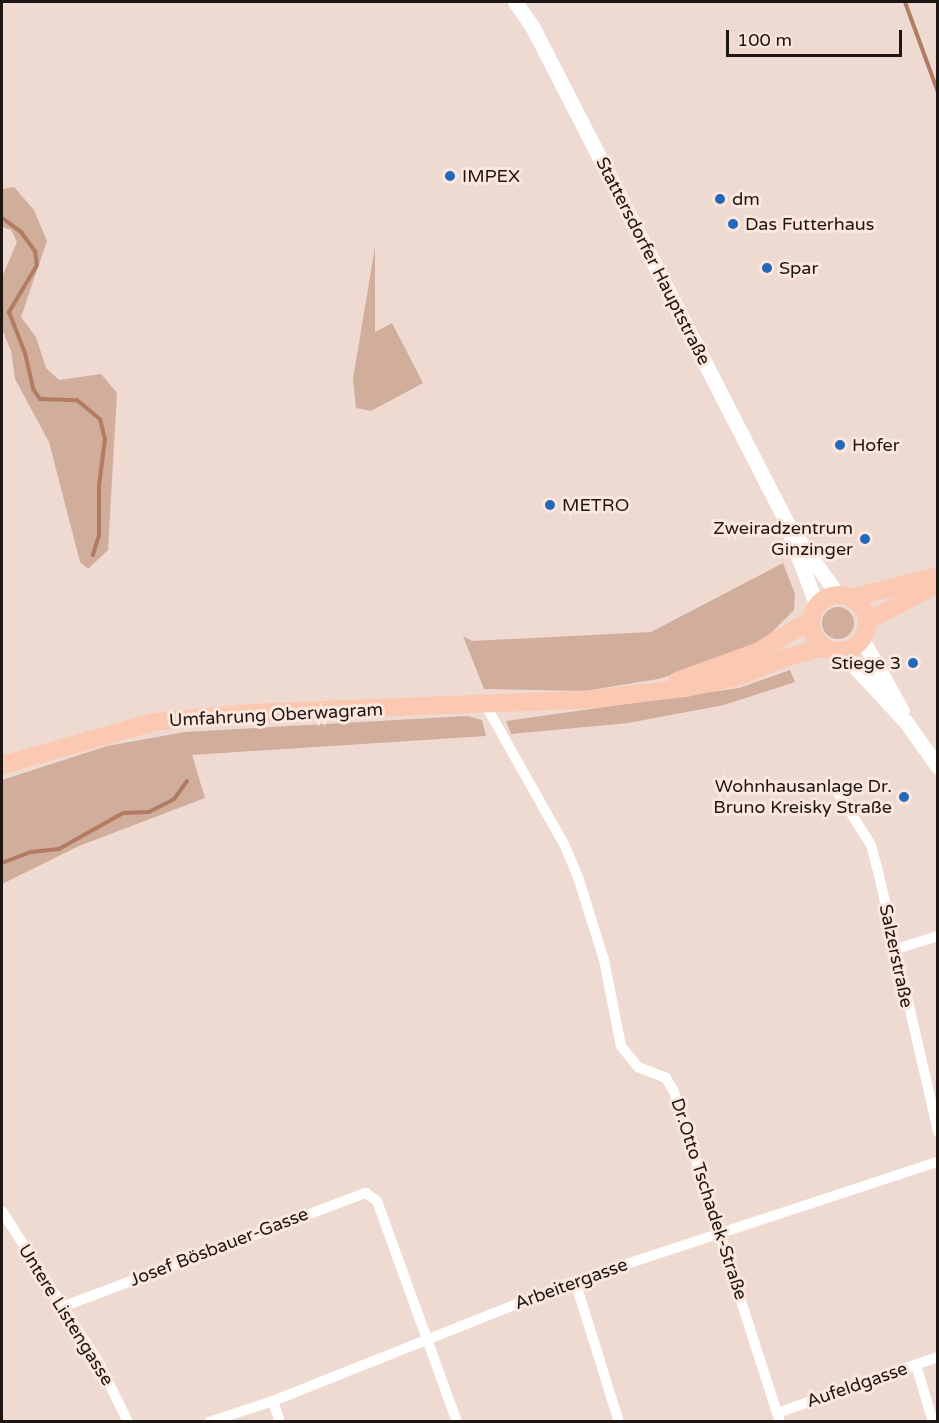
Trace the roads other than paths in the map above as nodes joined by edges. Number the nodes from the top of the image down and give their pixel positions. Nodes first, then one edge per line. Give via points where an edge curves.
1 (515, 2) edge
2 (787, 523) junction
3 (938, 576) edge
4 (938, 584) edge
5 (845, 597) junction
6 (814, 613) junction
7 (867, 621) junction
8 (862, 639) junction
9 (832, 649) junction
10 (685, 683) junction
11 (485, 704) junction
12 (906, 722) junction
13 (2, 765) edge
14 (938, 767) edge
15 (835, 789) dead end
16 (938, 936) edge
17 (893, 950) junction
18 (938, 1132) edge
19 (938, 1162) edge
20 (2, 1211) edge
21 (720, 1232) junction
22 (576, 1281) junction
23 (62, 1307) junction
24 (429, 1339) junction
25 (938, 1357) edge
26 (916, 1365) junction
27 (273, 1401) junction
28 (779, 1417) edge
29 (128, 1422) edge
30 (209, 1422) edge
31 (280, 1422) edge
32 (457, 1422) edge
33 (619, 1422) edge
34 (933, 1422) edge

1 - 2 main road, Stattersdorfer Hauptstraße via 532,26
2 - 5 main road, Stattersdorfer Hauptstraße
2 - 6 main road, Stattersdorfer Hauptstraße
3 - 5 main road
4 - 7 main road
5 - 6 main road
5 - 7 main road via 862,607
6 - 9 main road via 814,636
6 - 10 main road via 757,652
7 - 8 main road
8 - 9 main road
8 - 12 main road
9 - 10 main road via 784,658 740,676
9 - 12 main road
10 - 11 main road, Umfahrung Oberwagram via 592,699
11 - 13 main road, Umfahrung Oberwagram via 250,713 154,722
11 - 21 street, Dr.Otto Tschadek-Straße via 564,844 604,960 621,1046 638,1067 666,1078 674,1092
12 - 14 main road
15 - 17 street, Salzerstraße via 871,845
16 - 17 street
17 - 18 street, Salzerstraße
19 - 21 street, Arbeitergasse
20 - 23 street, Untere Listengasse
21 - 22 street, Arbeitergasse
21 - 28 street, Dr.Otto Tschadek-Straße
22 - 24 street, Arbeitergasse
22 - 33 street
23 - 24 street, Josef Bösbauer-Gasse via 363,1192 375,1198
23 - 29 street, Untere Listengasse via 99,1363
24 - 27 street, Arbeitergasse
24 - 32 street
25 - 26 street, Aufeldgasse
26 - 28 street, Aufeldgasse
26 - 34 street
27 - 30 street, Arbeitergasse
27 - 31 street

